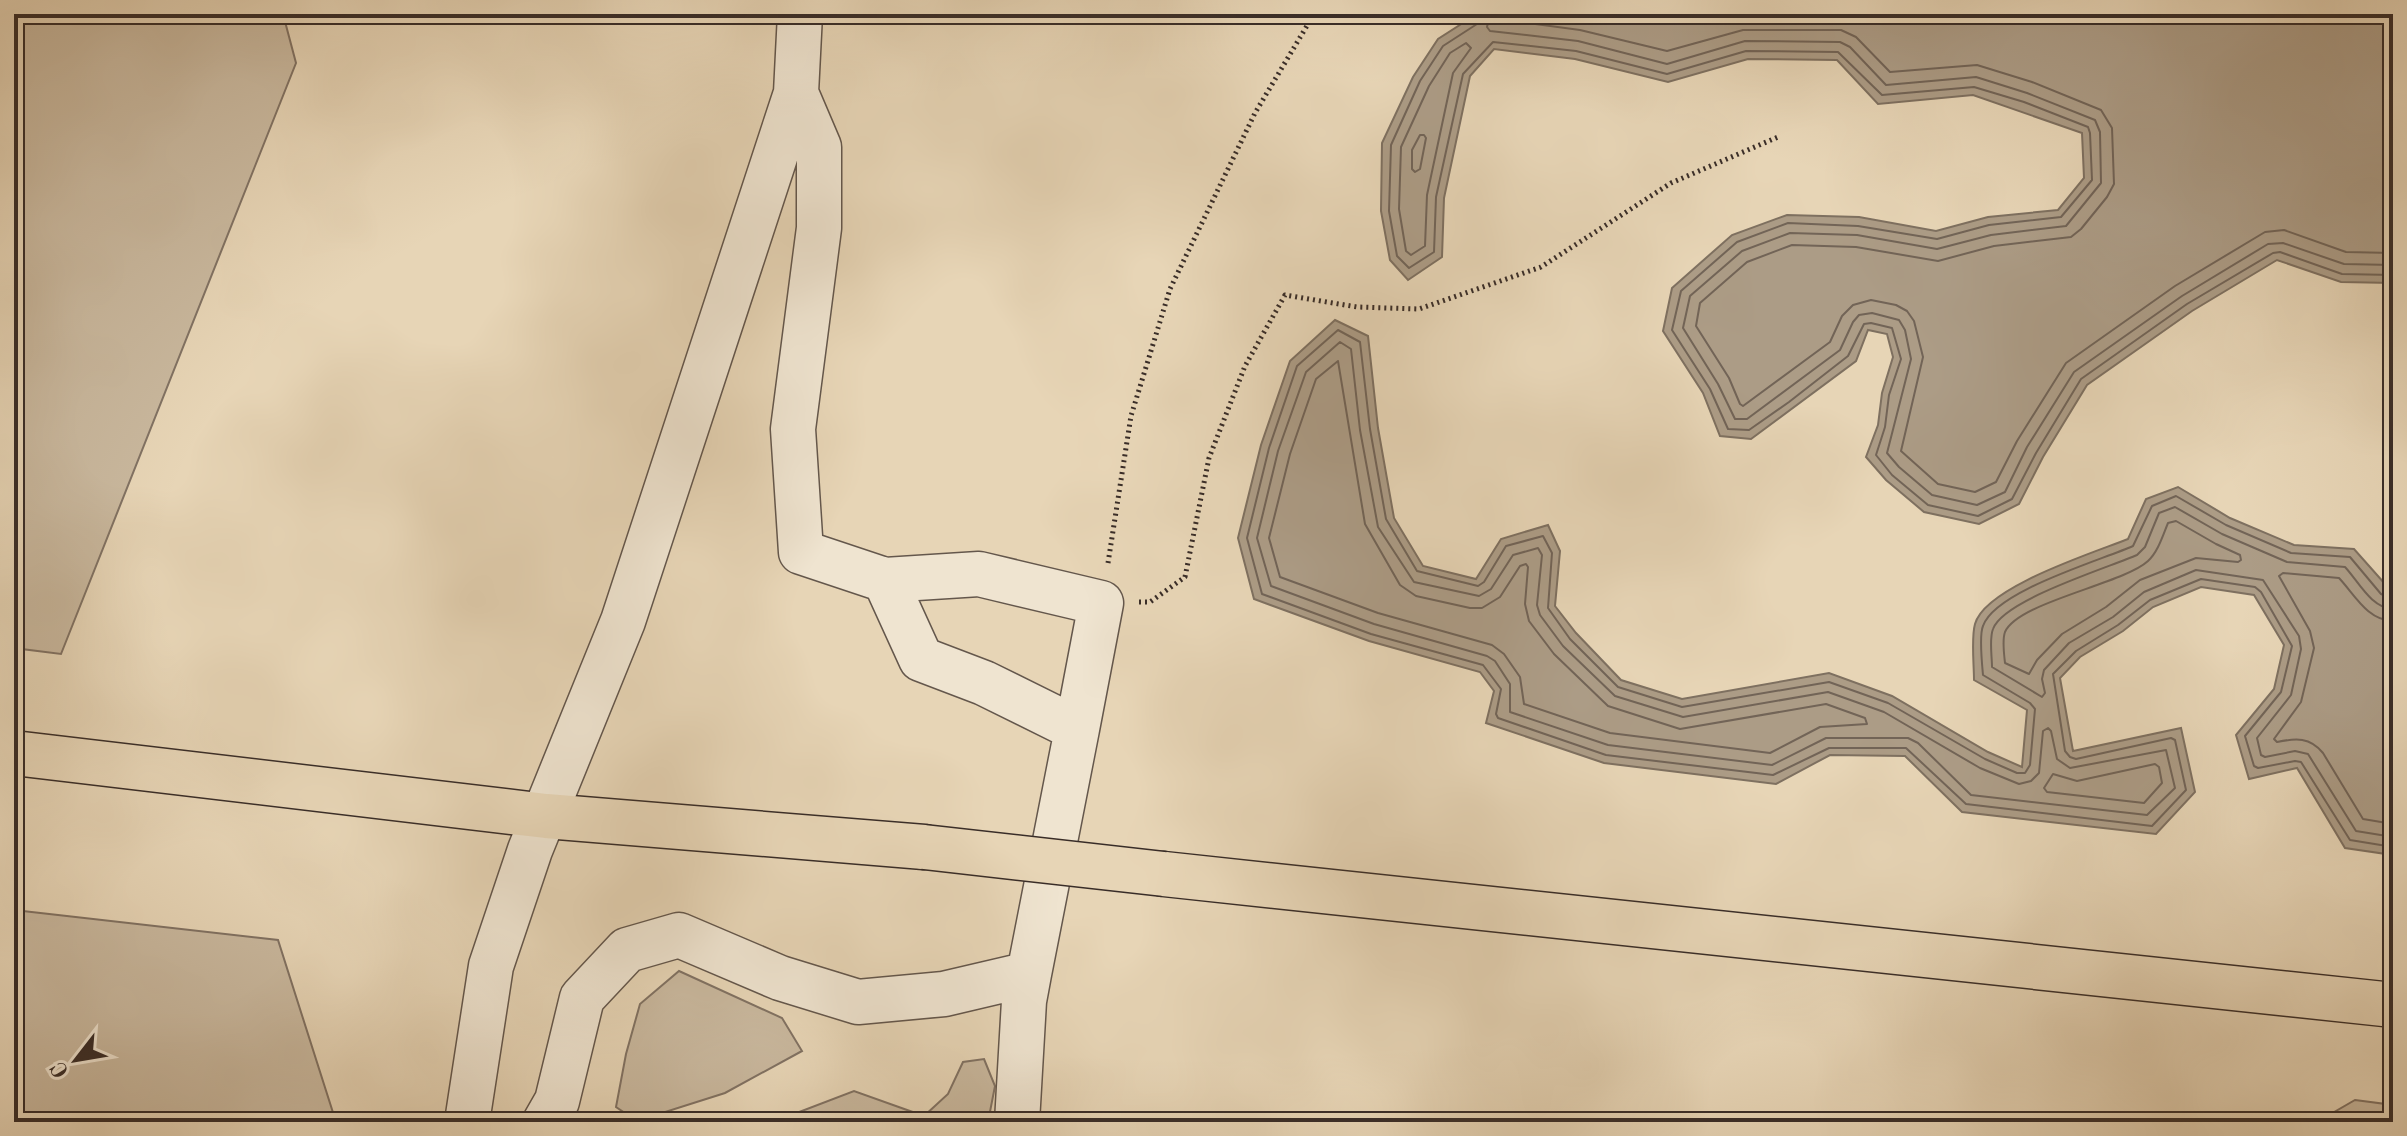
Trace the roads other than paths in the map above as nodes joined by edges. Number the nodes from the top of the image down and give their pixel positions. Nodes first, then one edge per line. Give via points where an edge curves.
1 (800, 14) edge
2 (796, 93) junction
3 (885, 580) junction
4 (1077, 729) junction
5 (14, 753) edge
6 (546, 816) junction
7 (1029, 974) junction
8 (2393, 1005) edge
9 (467, 1122) edge
10 (545, 1122) edge
11 (1017, 1122) edge

1 - 2 street
2 - 3 street via 819,147 819,228 793,429 801,552
2 - 6 street via 623,621
3 - 4 street via 921,659
3 - 4 street via 979,574 1101,603
4 - 7 street
5 - 6 main road
6 - 8 main road, bridge via 924,847
6 - 9 street via 491,966
7 - 10 street via 944,994 858,1002 780,978 679,935 627,950 582,998 557,1101
7 - 11 street

